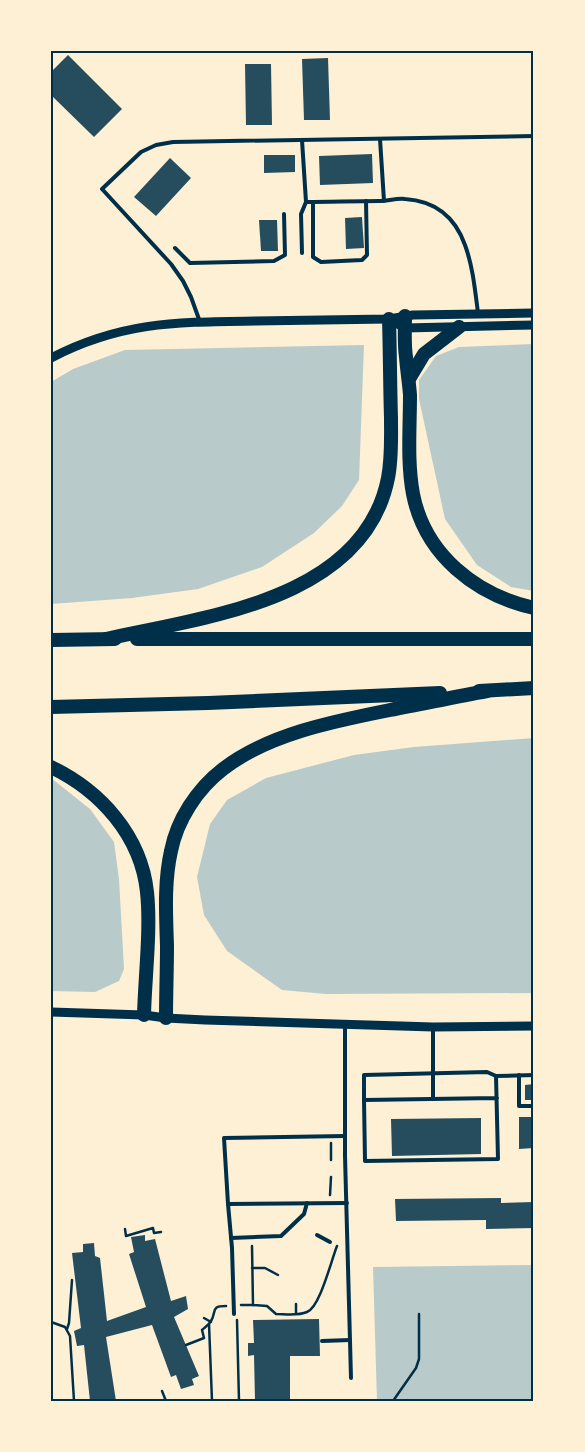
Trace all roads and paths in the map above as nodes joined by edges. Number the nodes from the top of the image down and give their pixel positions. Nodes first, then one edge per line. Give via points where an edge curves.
1 (534, 136) edge
2 (380, 138) junction
3 (302, 140) junction
4 (366, 201) junction
5 (384, 201) junction
6 (306, 202) junction
7 (312, 202) junction
8 (284, 214) dead end
9 (174, 248) dead end
10 (302, 253) dead end
11 (534, 313) edge
12 (478, 314) junction
13 (389, 319) junction
14 (200, 322) junction
15 (405, 322) junction
16 (534, 325) edge
17 (459, 327) junction
18 (51, 358) edge
19 (409, 379) junction
20 (534, 608) edge
21 (106, 639) junction
22 (534, 639) edge
23 (51, 640) edge
24 (534, 688) edge
25 (487, 691) junction
26 (51, 707) edge
27 (51, 767) edge
28 (51, 1012) edge
29 (144, 1015) junction
30 (166, 1018) junction
31 (345, 1024) junction
32 (534, 1026) edge
33 (433, 1027) junction
34 (433, 1073) junction
35 (519, 1075) junction
36 (534, 1075) edge
37 (496, 1076) junction
38 (497, 1098) junction
39 (433, 1099) junction
40 (364, 1100) junction
41 (534, 1106) edge
42 (345, 1136) junction
43 (331, 1143) dead end
44 (331, 1160) dead end
45 (331, 1177) dead end
46 (331, 1194) dead end
47 (307, 1203) junction
48 (347, 1203) junction
49 (228, 1204) junction
50 (125, 1229) dead end
51 (161, 1232) dead end
52 (317, 1234) dead end
53 (231, 1238) junction
54 (330, 1242) dead end
55 (338, 1242) dead end
56 (252, 1246) dead end
57 (252, 1268) junction
58 (278, 1275) dead end
59 (72, 1280) dead end
60 (296, 1304) dead end
61 (240, 1305) dead end
62 (253, 1305) junction
63 (226, 1306) dead end
64 (296, 1313) junction
65 (234, 1314) dead end
66 (419, 1314) dead end
67 (204, 1318) dead end
68 (237, 1320) dead end
69 (51, 1322) edge
70 (210, 1323) junction
71 (67, 1329) junction
72 (350, 1340) junction
73 (322, 1341) dead end
74 (186, 1345) dead end
75 (351, 1378) dead end
76 (162, 1391) dead end
77 (74, 1401) edge
78 (166, 1401) edge
79 (212, 1401) edge
80 (239, 1401) edge
81 (392, 1401) edge

1 - 2 lane
2 - 3 lane
2 - 5 lane
3 - 6 lane
3 - 14 lane via 156,145 141,152 102,189 171,264 192,297
4 - 5 lane
4 - 7 lane
4 - 7 lane via 367,256 362,260 321,262 313,257
5 - 12 lane via 405,199 435,206 458,228 471,263
6 - 7 lane
6 - 10 lane via 301,214
8 - 9 lane via 285,256 274,261 190,263
11 - 12 street
12 - 15 street
13 - 14 street
13 - 15 street
13 - 21 highway via 389,477 374,518 354,546 315,577 266,599 212,616
14 - 18 street via 126,329 79,344
15 - 17 street
15 - 19 highway
16 - 17 street
17 - 19 highway via 424,354
19 - 20 highway via 412,485 425,529 446,560 473,583 493,595
21 - 22 highway
21 - 23 highway
24 - 25 highway
25 - 26 highway
25 - 30 highway via 350,719 292,735 238,759 210,781 187,810 170,852 166,900
27 - 29 highway via 84,786 107,807 126,835 142,869 148,917
28 - 29 street
29 - 30 street
30 - 31 street
31 - 33 street
31 - 42 lane
32 - 33 street
33 - 34 lane
34 - 37 lane via 487,1072
34 - 39 lane
34 - 40 lane via 364,1075
35 - 36 lane
35 - 37 lane
35 - 41 lane via 519,1106
37 - 38 lane
38 - 39 lane
38 - 40 lane via 498,1159 365,1161
39 - 40 lane
42 - 48 lane
42 - 49 lane via 224,1138
43 - 44 path
45 - 46 path
47 - 48 lane
47 - 49 lane
47 - 53 lane via 304,1214 281,1236
48 - 72 lane
49 - 53 lane
50 - 51 path via 126,1236 153,1228 154,1233
52 - 54 lane
53 - 65 lane
55 - 64 path via 316,1305 308,1312
56 - 57 path
57 - 58 path via 265,1268
57 - 62 path
59 - 71 path
60 - 64 path
61 - 62 path
62 - 64 path via 267,1306 276,1314
63 - 70 path via 216,1307
66 - 81 path via 419,1359
67 - 70 path
68 - 80 path
69 - 71 path
70 - 74 path via 202,1330 204,1338
70 - 79 path
71 - 77 path
72 - 73 lane
72 - 75 lane
76 - 78 path

